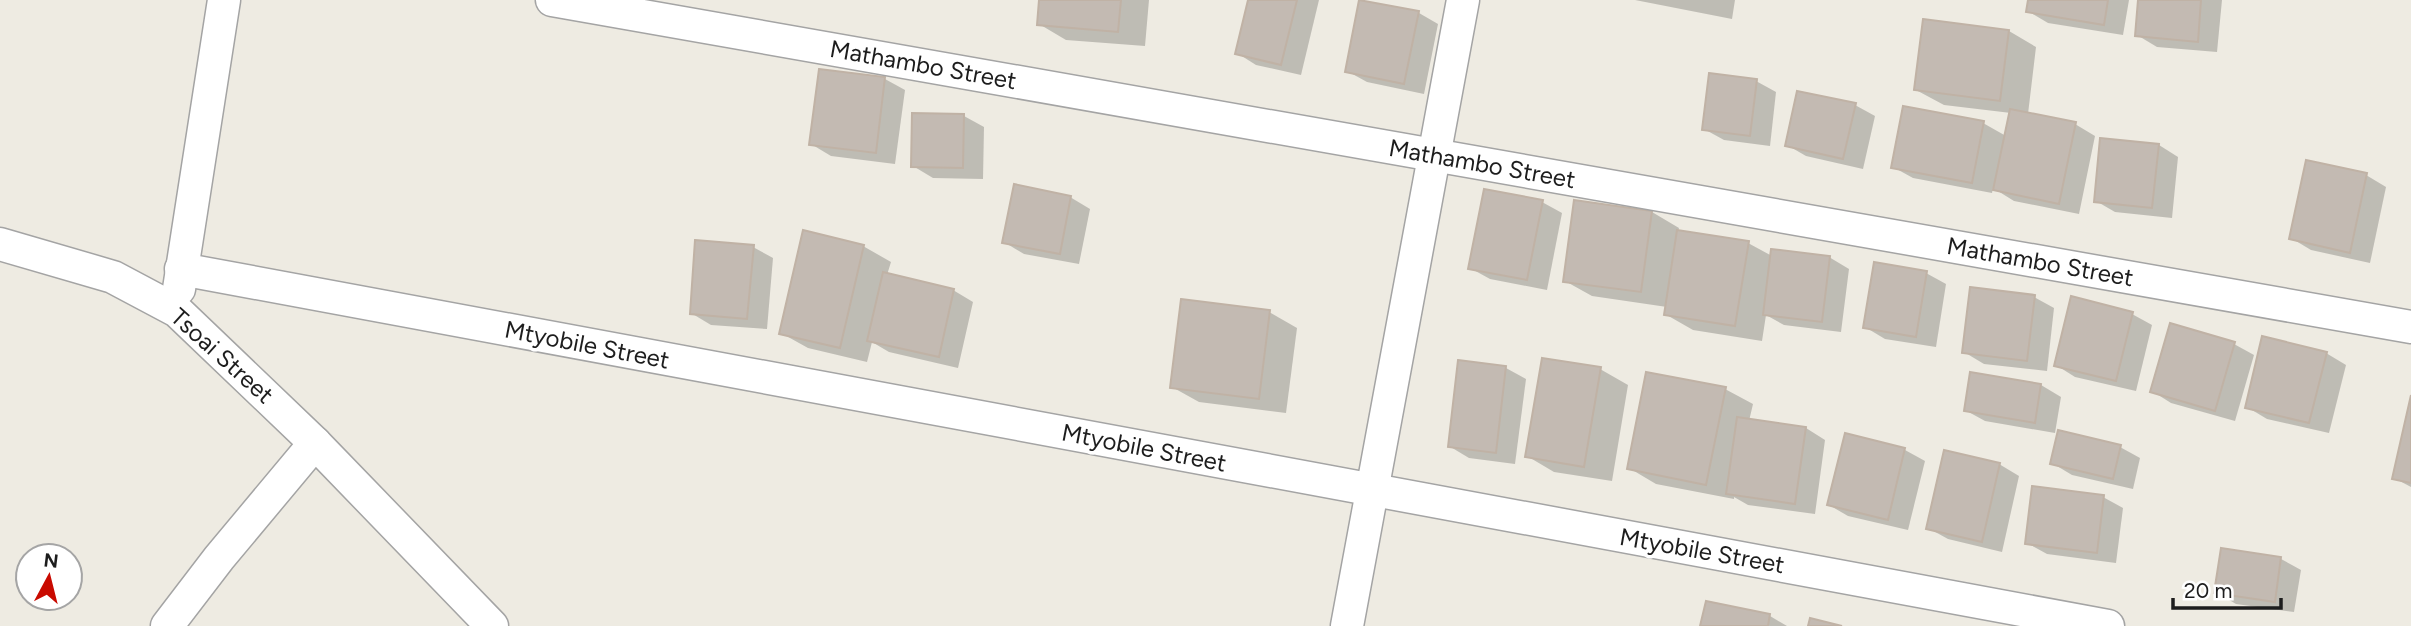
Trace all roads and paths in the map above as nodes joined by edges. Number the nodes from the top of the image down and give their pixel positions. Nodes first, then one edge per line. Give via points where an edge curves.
1 (224, 0) edge
2 (552, 0) edge
3 (1462, 0) edge
4 (1434, 155) junction
5 (0, 244) edge
6 (181, 269) junction
7 (177, 311) junction
8 (2411, 327) edge
9 (315, 443) junction
10 (1372, 491) junction
11 (167, 626) edge
12 (492, 626) edge
13 (1347, 626) edge
14 (2108, 626) edge

1 - 6 street
2 - 4 street, Mathambo Street
3 - 4 street
4 - 8 street, Mathambo Street
4 - 10 street
5 - 7 street, Tsoai Street via 113,277
6 - 7 street
6 - 10 street, Mtyobile Street
7 - 9 street, Tsoai Street
9 - 11 street
9 - 12 street, Tsoai Street
10 - 13 street
10 - 14 street, Mtyobile Street

